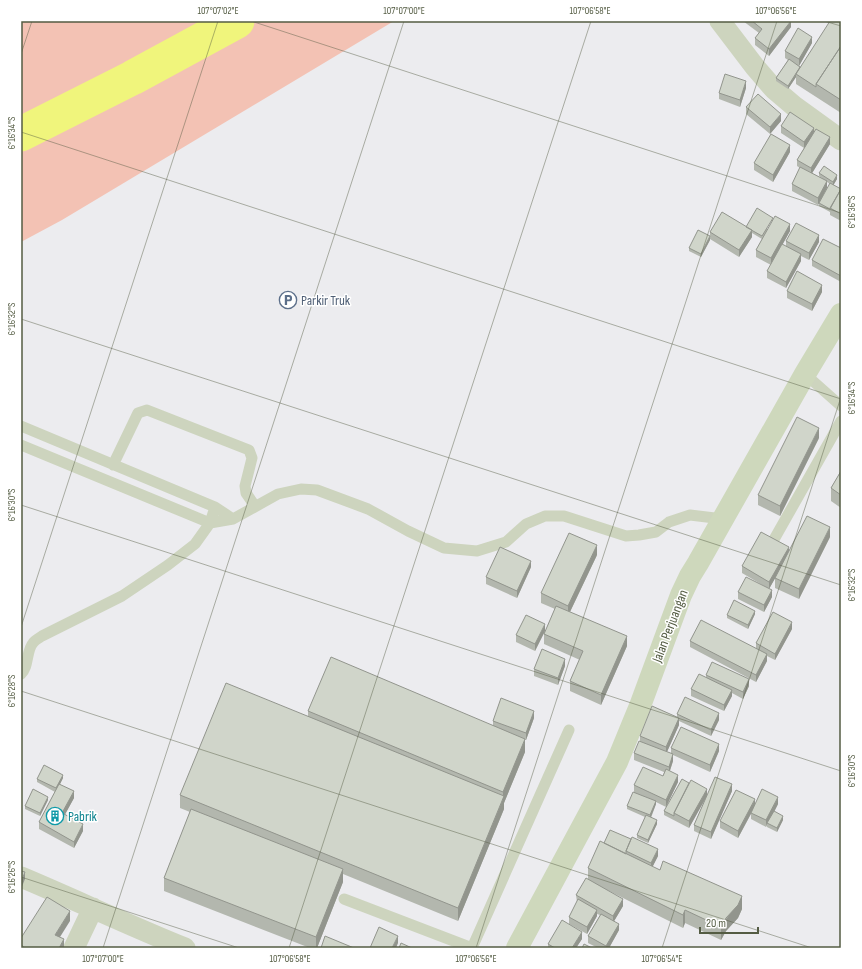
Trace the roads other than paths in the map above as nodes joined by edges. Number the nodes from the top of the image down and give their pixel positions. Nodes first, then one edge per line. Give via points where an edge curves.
1 (720, 21) edge
2 (841, 140) edge
3 (841, 314) edge
4 (809, 359) junction
5 (841, 406) edge
6 (841, 421) edge
7 (21, 426) edge
8 (21, 445) edge
9 (113, 464) junction
10 (255, 506) junction
11 (215, 507) junction
12 (233, 519) junction
13 (723, 519) junction
14 (210, 523) junction
15 (772, 543) edge
16 (21, 674) edge
17 (570, 730) dead end
18 (21, 877) edge
19 (344, 900) dead end
20 (93, 908) junction
21 (74, 948) edge
22 (185, 948) edge
23 (472, 948) edge
24 (517, 948) edge

1 - 2 street via 774,89
3 - 4 street, Jalan Perjuangan
4 - 5 lane
4 - 13 street, Jalan Perjuangan
6 - 15 lane
7 - 9 lane
8 - 14 lane
9 - 10 lane via 138,412 147,410 249,450 252,458 245,486 246,493
9 - 11 lane
10 - 12 lane
10 - 13 lane via 278,494 301,489 316,490 368,509 444,548 477,551 506,542 526,524 545,516 564,516 626,536 656,532 669,522 690,516
11 - 12 lane
11 - 14 lane
12 - 14 lane
13 - 24 street, Jalan Perjuangan via 681,595 617,762
14 - 16 lane via 195,544 168,565 122,596 33,643 24,672
17 - 23 lane
18 - 20 street
19 - 23 lane
20 - 21 street
20 - 22 street

